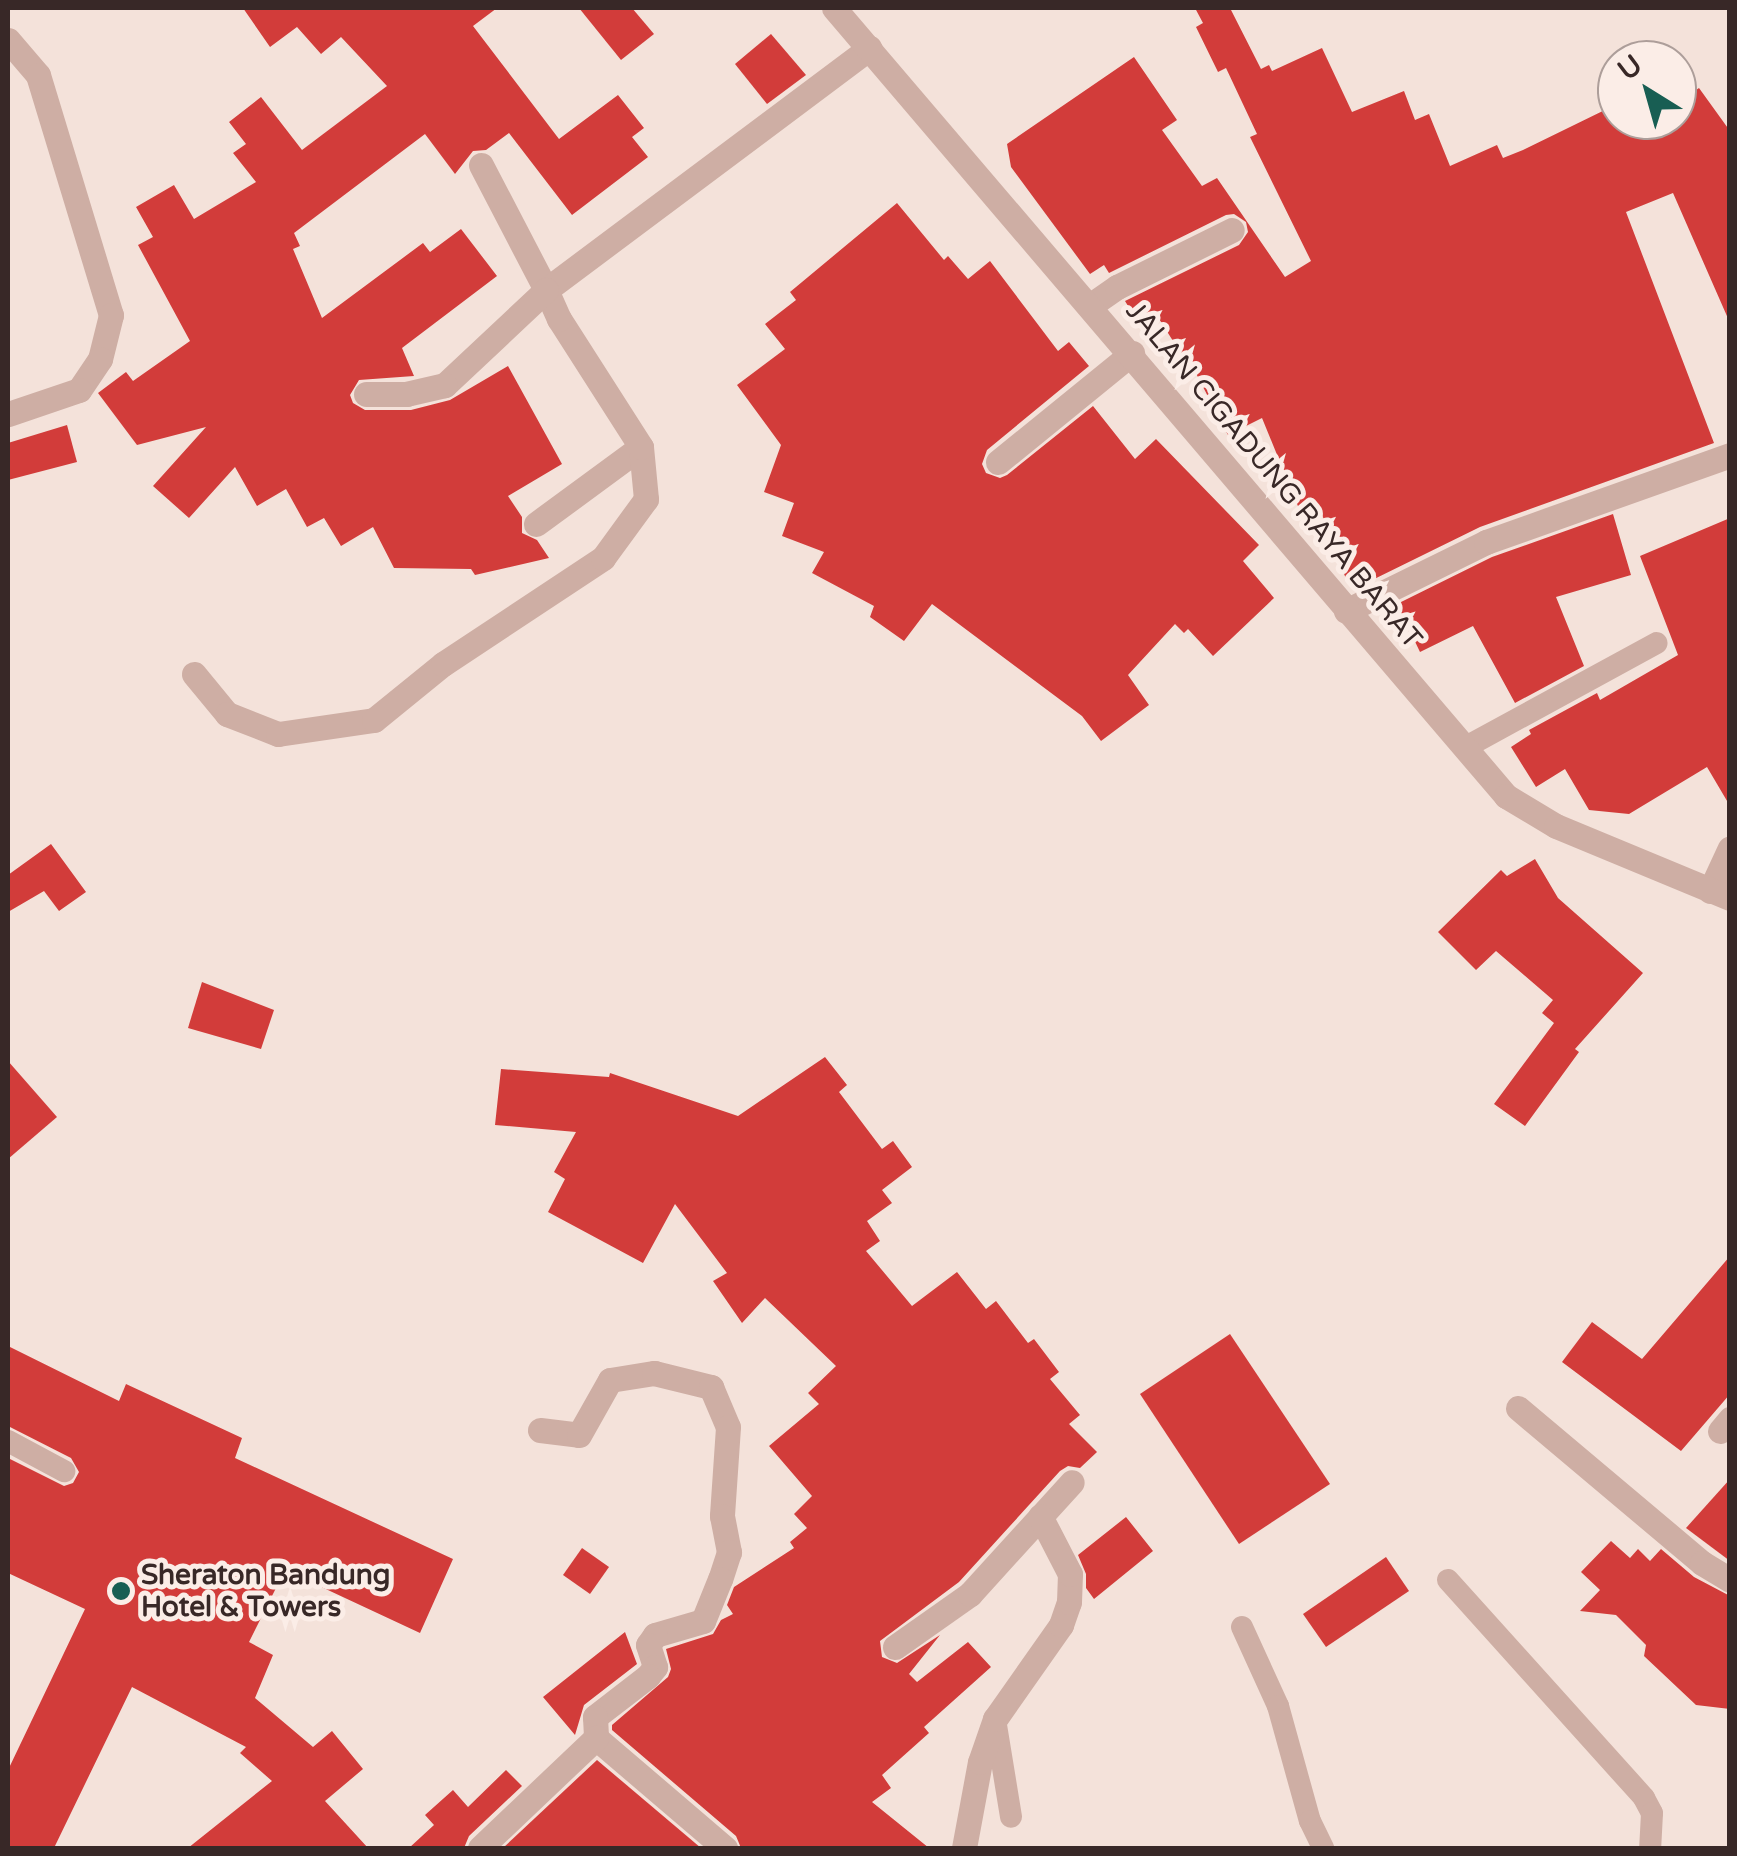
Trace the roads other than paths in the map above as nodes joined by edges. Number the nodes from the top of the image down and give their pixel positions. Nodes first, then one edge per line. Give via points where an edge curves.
1 (834, 8) edge
2 (8, 40) edge
3 (869, 48) junction
4 (481, 165) dead end
5 (1232, 230) dead end
6 (546, 290) junction
7 (1092, 304) junction
8 (1132, 353) junction
9 (366, 394) dead end
10 (8, 414) edge
11 (641, 447) junction
12 (1730, 455) edge
13 (998, 462) dead end
14 (536, 524) dead end
15 (1346, 611) junction
16 (1657, 642) dead end
17 (194, 674) dead end
18 (1466, 748) junction
19 (1730, 848) edge
20 (1720, 894) edge
21 (1518, 1408) dead end
22 (540, 1430) dead end
23 (8, 1441) edge
24 (64, 1471) dead end
25 (1072, 1482) dead end
26 (1040, 1516) junction
27 (1448, 1580) dead end
28 (1730, 1580) edge
29 (1242, 1627) dead end
30 (895, 1647) dead end
31 (995, 1719) junction
32 (596, 1738) junction
33 (1011, 1817) dead end
34 (480, 1848) edge
35 (725, 1848) edge
36 (964, 1848) edge
37 (1323, 1848) edge
38 (1650, 1848) edge

1 - 3 street, JALAN CIGADUNG RAYA BARAT
2 - 10 street via 38,75 111,316 100,358 79,390
3 - 6 street
3 - 7 street, JALAN CIGADUNG RAYA BARAT
4 - 6 street
5 - 7 street
6 - 9 street via 445,385
6 - 11 street
7 - 8 street, JALAN CIGADUNG RAYA BARAT
8 - 13 street
8 - 15 street, JALAN CIGADUNG RAYA BARAT
11 - 14 street
11 - 17 street via 646,499 602,558 444,664 374,720 278,734 227,714
12 - 15 street via 1486,542
15 - 18 street, JALAN CIGADUNG RAYA BARAT
16 - 18 lane
18 - 20 street, JALAN CIGADUNG RAYA BARAT via 1506,796 1556,826
19 - 20 street
21 - 28 street via 1702,1564
22 - 32 street via 579,1434 610,1380 654,1373 711,1388 728,1427 722,1516 729,1552 703,1621 655,1635 648,1644 654,1667 595,1717
23 - 24 lane
25 - 26 street
26 - 30 street via 970,1594
26 - 31 street via 1070,1574 1069,1602 1061,1625
27 - 38 lane via 1644,1798 1652,1813
29 - 37 lane via 1278,1706
31 - 33 lane
31 - 36 street
32 - 34 street
32 - 35 street

